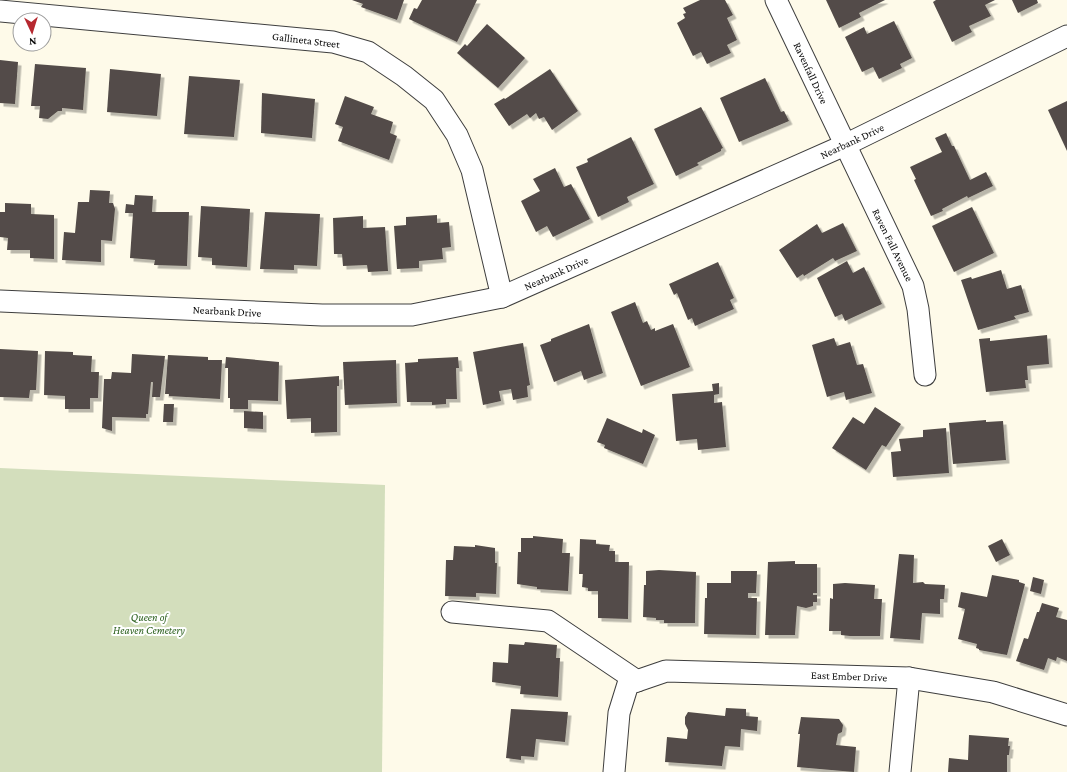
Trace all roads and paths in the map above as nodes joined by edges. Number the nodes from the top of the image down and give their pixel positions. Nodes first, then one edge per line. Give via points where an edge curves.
1 (776, 0) edge
2 (0, 11) edge
3 (1067, 36) edge
4 (845, 146) junction
5 (502, 296) junction
6 (0, 301) edge
7 (925, 374) dead end
8 (452, 612) dead end
9 (909, 678) junction
10 (632, 683) junction
11 (1067, 715) edge
12 (614, 772) edge
13 (900, 772) edge

1 - 4 street, Ravenfall Drive
2 - 5 street, Gallineta Street via 333,42 368,52 434,100 457,135 472,170
3 - 4 street, Nearbank Drive
4 - 5 street, Nearbank Drive
4 - 7 street, Raven Fall Avenue via 912,286 918,309
5 - 6 street, Nearbank Drive via 404,315 322,315
8 - 10 street via 548,621
9 - 10 street, East Ember Drive via 666,671
9 - 11 street, East Ember Drive via 993,692
9 - 13 street
10 - 12 street via 619,713

